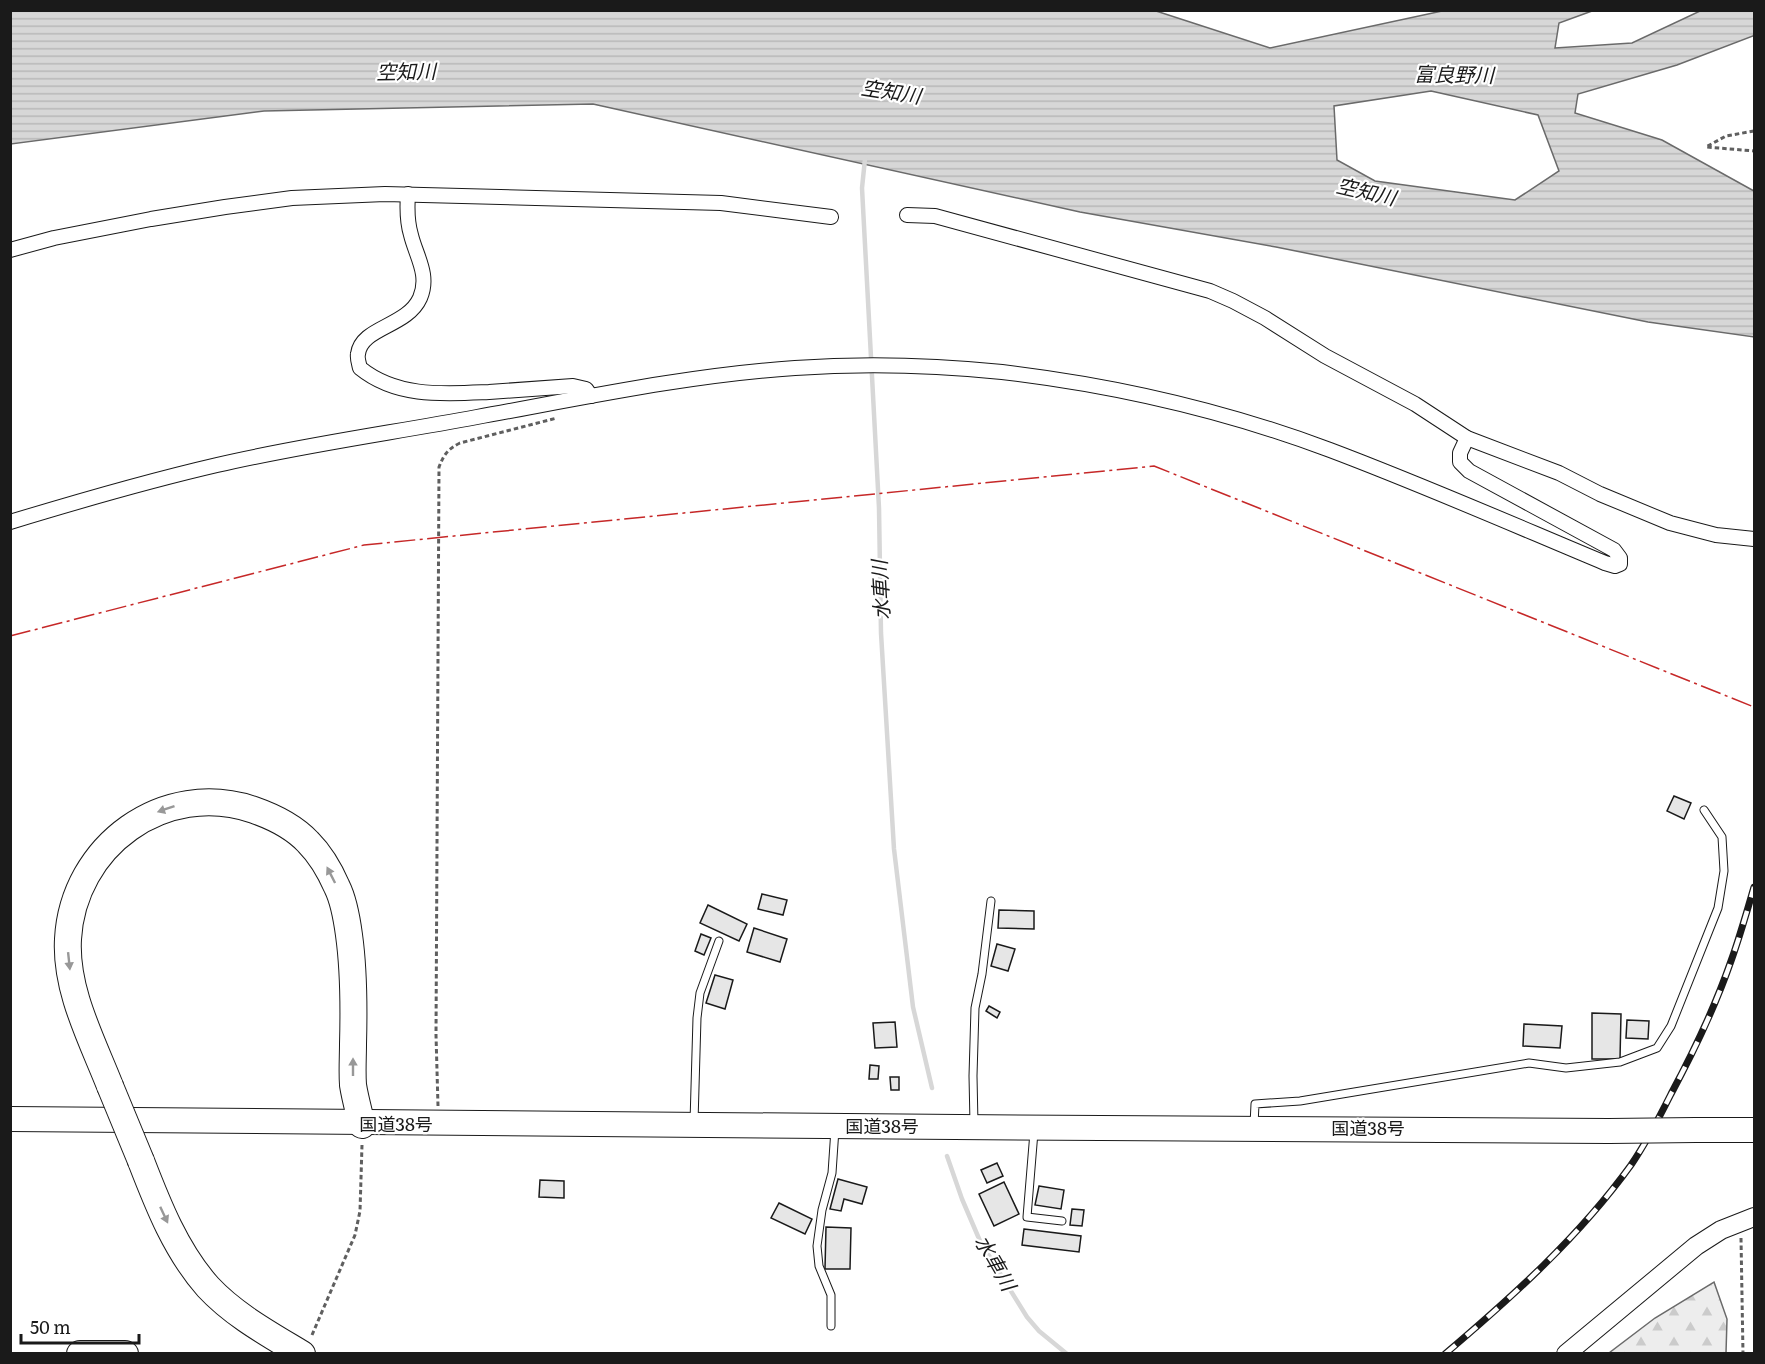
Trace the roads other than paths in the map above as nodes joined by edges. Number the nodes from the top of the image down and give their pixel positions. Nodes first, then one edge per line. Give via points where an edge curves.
1 (408, 194) junction
2 (907, 215) dead end
3 (831, 218) dead end
4 (10, 250) edge
5 (591, 396) junction
6 (1467, 438) junction
7 (10, 522) edge
8 (1755, 539) edge
9 (1704, 810) dead end
10 (991, 901) dead end
11 (719, 941) dead end
12 (10, 1119) edge
13 (362, 1125) junction
14 (694, 1125) junction
15 (974, 1126) junction
16 (1034, 1126) junction
17 (835, 1127) junction
18 (1254, 1128) junction
19 (1755, 1130) edge
20 (1748, 1219) edge
21 (1062, 1221) dead end
22 (831, 1326) dead end
23 (307, 1344) edge
24 (80, 1353) edge
25 (125, 1353) edge
26 (1566, 1353) edge

1 - 3 street via 721,203
1 - 4 street via 292,198 151,219
1 - 5 street via 411,237 424,279 421,295 413,310 363,341 358,354 360,368 373,379 401,389 436,394 573,386 586,389
2 - 6 street via 935,216 1210,291 1265,318
5 - 6 street via 745,373 849,366 1003,372 1069,382 1180,404 1307,442 1605,563 1620,564 1614,550 1469,471 1460,462
5 - 7 street via 219,465
6 - 8 street via 1559,473 1670,523 1716,536
9 - 18 lane via 1722,837 1724,871 1718,908 1671,1026 1658,1048 1620,1062 1566,1068 1529,1063 1300,1101 1255,1104
10 - 15 lane via 975,1008
11 - 14 lane via 700,993
12 - 13 highway, 国道38号
13 - 14 highway, 国道38号
13 -> 23 highway, bridge via 354,1085 352,954 339,890 325,863 308,841 289,826 225,802 180,805 135,823 100,854 78,892 71,915 69,963 80,1011 177,1243 208,1287 245,1318
14 - 17 highway, 国道38号
15 - 16 highway, 国道38号
15 - 17 highway, 国道38号
16 - 18 highway, 国道38号
16 - 21 lane via 1027,1216
17 - 22 lane via 832,1173 817,1246 819,1266 831,1295
18 - 19 highway, 国道38号, bridge
20 - 26 street via 1696,1246
24 - 25 highway

